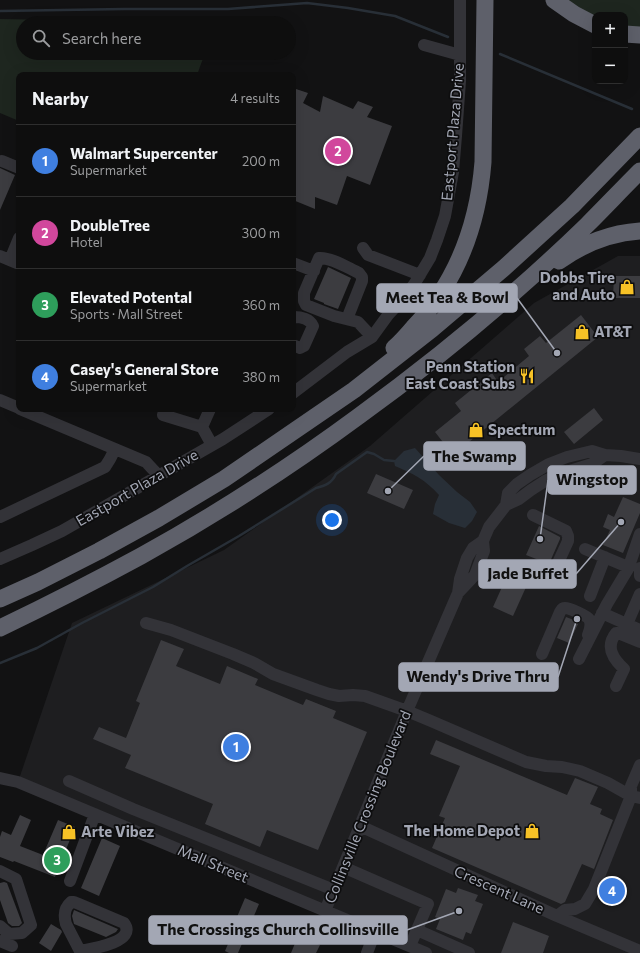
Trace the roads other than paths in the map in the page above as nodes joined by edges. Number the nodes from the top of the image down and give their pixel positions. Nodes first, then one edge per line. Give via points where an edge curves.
1 (460, 0) edge
2 (485, 0) edge
3 (554, 0) edge
4 (592, 23) edge
5 (628, 34) edge
6 (640, 35) edge
7 (424, 45) dead end
8 (460, 55) junction
9 (640, 136) edge
10 (2, 161) dead end
11 (16, 167) edge
12 (640, 170) edge
13 (640, 231) edge
14 (16, 245) edge
15 (363, 248) dead end
16 (10, 260) edge
17 (296, 264) edge
18 (314, 271) junction
19 (537, 271) junction
20 (420, 275) junction
21 (296, 317) edge
22 (347, 319) junction
23 (372, 337) junction
24 (296, 346) edge
25 (354, 390) junction
26 (296, 391) edge
27 (0, 400) edge
28 (16, 407) edge
29 (27, 412) edge
30 (164, 412) edge
31 (209, 412) edge
32 (264, 412) edge
33 (202, 427) junction
34 (212, 445) junction
35 (115, 449) junction
36 (640, 459) edge
37 (159, 476) junction
38 (533, 515) dead end
39 (0, 517) edge
40 (640, 534) edge
41 (585, 549) dead end
42 (606, 557) junction
43 (0, 559) edge
44 (634, 568) edge
45 (640, 576) edge
46 (551, 578) dead end
47 (640, 594) edge
48 (590, 596) dead end
49 (0, 599) edge
50 (602, 613) junction
51 (146, 623) dead end
52 (627, 624) junction
53 (0, 628) edge
54 (640, 630) edge
55 (640, 642) edge
56 (542, 654) dead end
57 (616, 686) dead end
58 (407, 711) junction
59 (639, 773) edge
60 (0, 778) edge
61 (69, 781) dead end
62 (635, 797) edge
63 (95, 814) junction
64 (164, 821) junction
65 (360, 826) junction
66 (156, 840) junction
67 (343, 867) junction
68 (0, 871) edge
69 (70, 881) dead end
70 (334, 890) junction
71 (325, 911) junction
72 (556, 916) junction
73 (0, 926) edge
74 (417, 930) junction
75 (375, 932) junction
76 (0, 941) edge
77 (12, 946) dead end
78 (410, 946) junction
79 (640, 951) edge
80 (80, 952) edge
81 (369, 952) edge
82 (426, 953) edge
83 (469, 953) edge

1 - 8 street, Eastport Plaza Drive
2 - 25 highway via 482,179 467,239 453,272 434,303 399,344 370,368
3 - 4 highway
5 - 6 highway
7 - 8 street
8 - 20 street, Eastport Plaza Drive via 456,136 445,216 430,258
9 - 25 highway via 572,206 504,268
10 - 11 street
12 - 19 highway via 587,225
13 - 19 highway via 624,232 586,245 556,264
14 - 16 street
15 - 20 street via 368,256
17 - 18 street
18 - 22 street via 304,293 306,305
18 - 22 street via 319,258 323,258 359,273 362,277
19 - 53 highway via 402,384 289,465 142,555
20 - 23 street, Eastport Plaza Drive
21 - 24 street via 306,319 312,326 304,346
22 - 23 street via 358,322
23 - 26 street, Eastport Plaza Drive via 347,352
25 - 49 highway via 224,479 159,518 99,551
27 - 28 street
29 - 35 street
30 - 33 street via 163,415
31 - 33 street
32 - 34 street, Eastport Plaza Drive
33 - 34 street
34 - 37 street, Eastport Plaza Drive
35 - 37 street via 146,462
35 - 39 street via 104,466
36 - 58 street, Collinsville Crossing Boulevard via 605,455 592,464 544,481 506,505 489,527 483,541 473,548 467,558 458,593
37 - 43 street, Eastport Plaza Drive via 62,531
38 - 46 street via 566,531 568,536
40 - 44 street
41 - 42 street
42 - 44 street
42 - 48 street
44 - 45 street via 639,570
44 - 50 street
47 - 52 street
50 - 52 street
50 - 56 street via 581,653 590,629 590,621 586,616 570,609 562,609
51 - 58 street via 233,654 273,674 323,692 339,696 365,696
52 - 54 street
55 - 57 street via 616,633 610,640 611,651 624,669
58 - 62 street via 526,762 580,771
58 - 65 street, Collinsville Crossing Boulevard
59 - 62 street via 631,786
60 - 63 street, Mall Street via 18,782
61 - 64 street
62 - 72 street via 585,904 565,910
63 - 66 street, Mall Street
63 - 69 street
64 - 66 street
64 - 70 street
65 - 67 street, Collinsville Crossing Boulevard
65 - 72 street, Crescent Lane
66 - 71 street, Mall Street
67 - 70 street, Collinsville Crossing Boulevard
67 - 74 street via 428,904
68 - 73 street via 16,879 31,925 22,933 9,934
70 - 71 street, Collinsville Crossing Boulevard
71 - 75 street, Mall Street
72 - 79 street, Crescent Lane
74 - 78 street
74 - 83 street
75 - 78 street, Mall Street
75 - 81 street
76 - 77 street
78 - 82 street, Mall Street
80 - 80 street via 118,941 124,936 126,926 71,902 67,906 65,920

